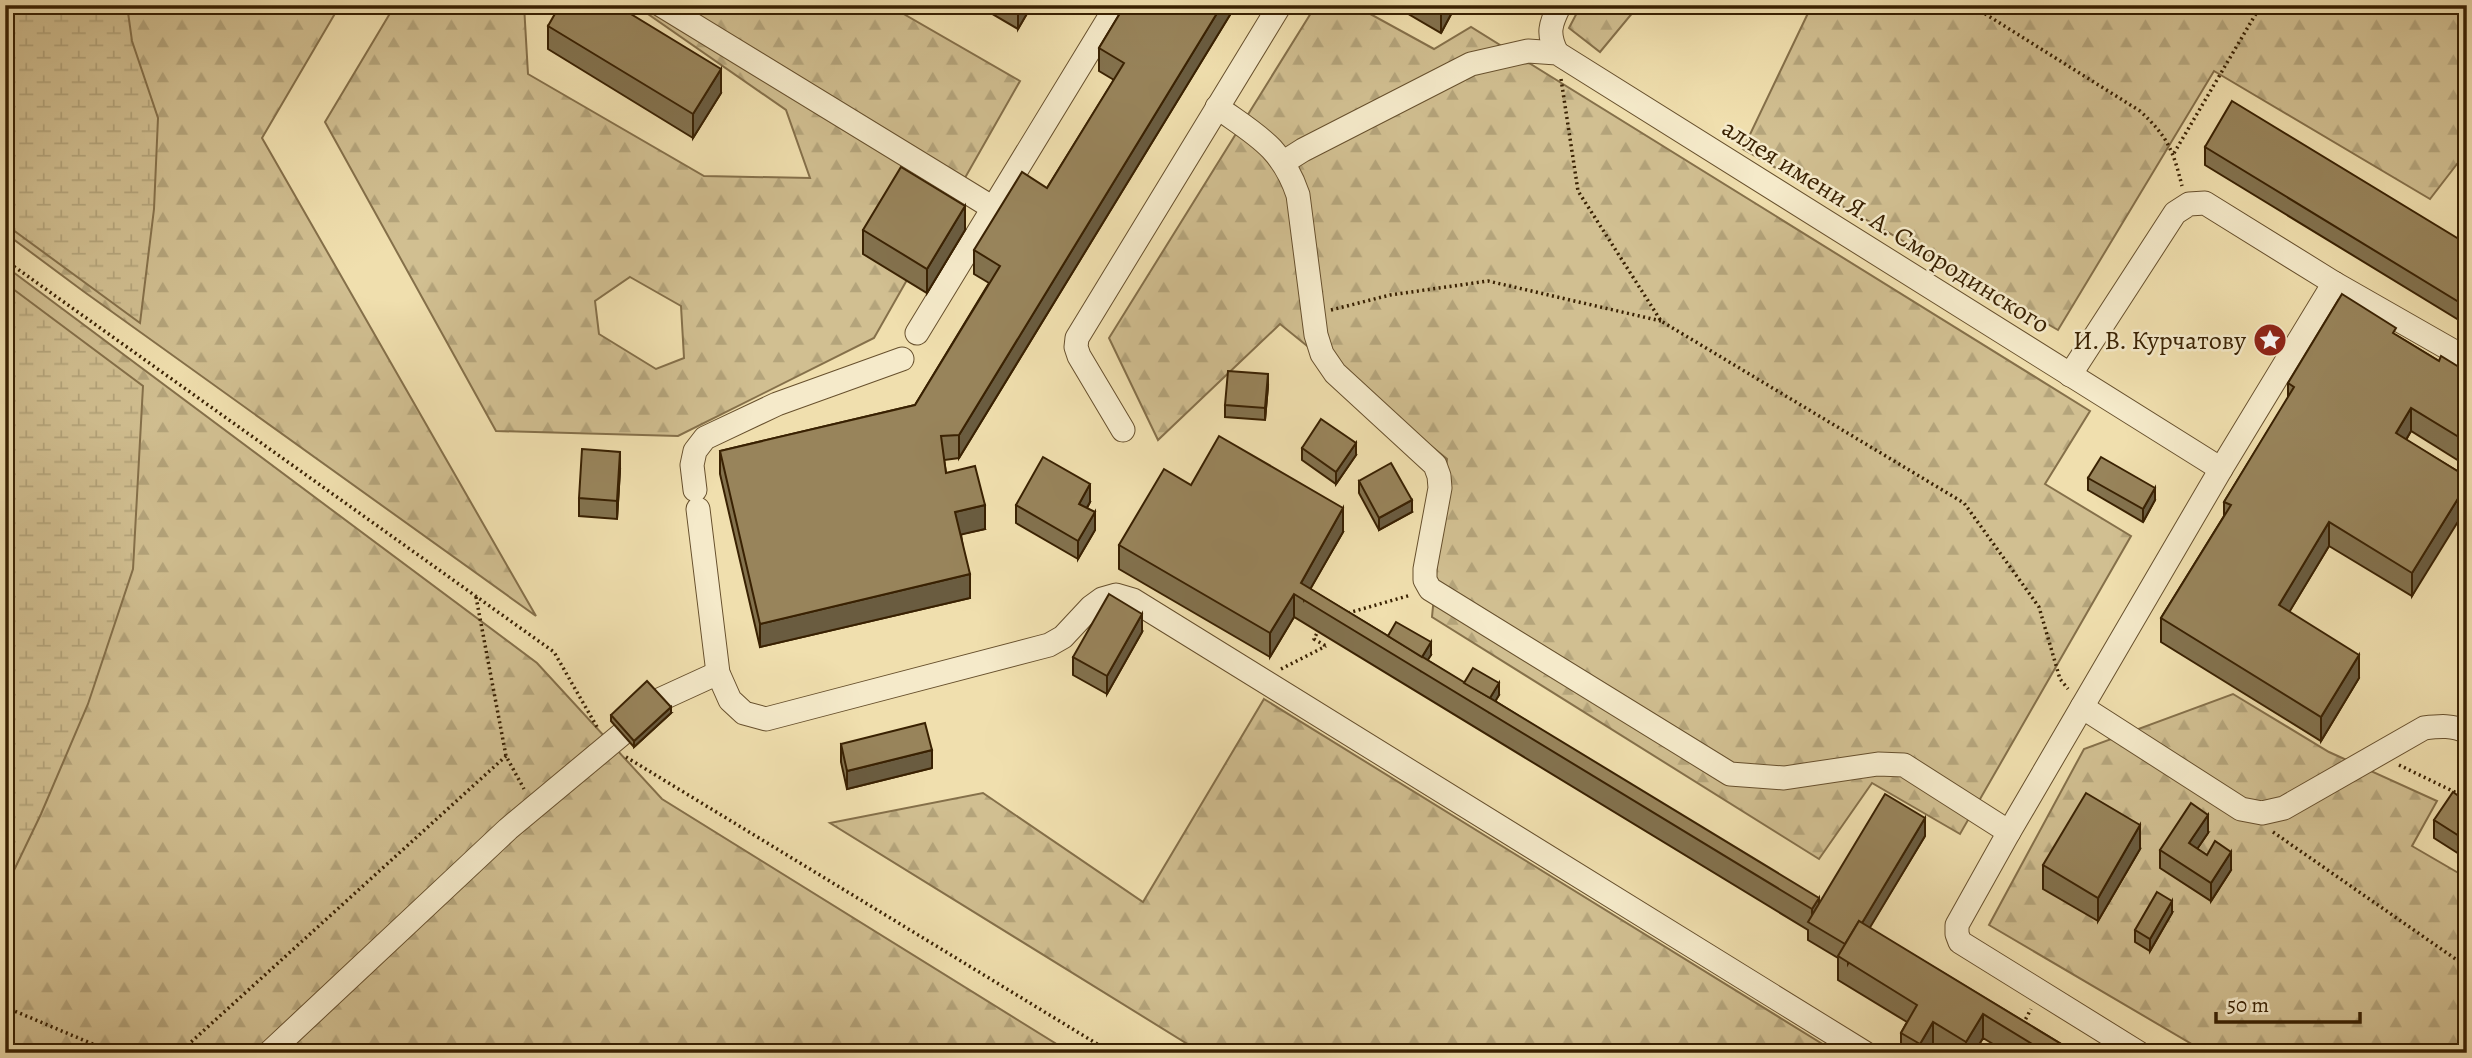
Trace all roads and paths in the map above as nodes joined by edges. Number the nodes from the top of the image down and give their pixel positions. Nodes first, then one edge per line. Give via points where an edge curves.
1 (661, 5) edge
2 (1117, 5) edge
3 (1280, 5) edge
4 (1560, 5) edge
5 (1971, 5) edge
6 (2261, 5) edge
7 (1557, 53) junction
8 (1217, 107) junction
9 (2174, 153) junction
10 (1284, 162) junction
11 (2189, 204) junction
12 (993, 208) junction
13 (5, 260) edge
14 (2334, 283) junction
15 (1314, 315) junction
16 (1661, 321) junction
17 (917, 333) dead end
18 (902, 359) dead end
19 (2467, 359) edge
20 (2070, 375) junction
21 (1123, 430) dead end
22 (2221, 469) junction
23 (1430, 589) junction
24 (476, 595) junction
25 (1341, 615) edge
26 (1324, 619) edge
27 (718, 673) junction
28 (1260, 680) junction
29 (659, 700) edge
30 (2082, 706) junction
31 (2467, 732) edge
32 (615, 740) junction
33 (2379, 754) junction
34 (506, 756) junction
35 (2467, 799) edge
36 (534, 807) junction
37 (2241, 809) junction
38 (2009, 832) junction
39 (2467, 967) edge
40 (5, 1007) edge
41 (114, 1053) edge
42 (179, 1053) edge
43 (269, 1053) edge
44 (1112, 1053) edge
45 (1865, 1053) edge
46 (2139, 1053) edge

1 - 12 street
2 - 12 street
3 - 8 street
4 - 7 street via 1550,23 1549,38
5 - 9 path via 2140,111 2160,129
6 - 9 path
7 - 10 street via 1528,51 1471,64
7 - 16 path via 1578,191
7 - 20 street, аллея имени Я. А. Смородинского
8 - 10 street via 1268,144
8 - 21 street via 1077,338 1079,356
9 - 11 path
10 - 15 street via 1298,195
11 - 14 street via 2205,203
11 - 20 street via 2175,213
12 - 17 street
13 - 24 path
14 - 19 street
14 - 22 street
15 - 16 path via 1390,295 1488,281
15 - 23 street via 1322,354 1335,373 1435,465 1440,488 1425,569
16 - 30 path via 1964,503 2039,607 2060,679
18 - 27 street via 777,404 705,438 695,451
20 - 22 street, аллея имени Я. А. Смородинского
22 - 30 street
23 - 25 path
23 - 38 street via 1730,774 1784,778 1878,764 1904,765
24 - 32 path via 554,652
24 - 34 path
26 - 28 path via 1314,639 1326,646
27 - 28 street via 730,699 744,713 766,719 1049,645 1091,607 1116,596 1133,600
27 - 29 street
28 - 45 street
30 - 37 street
30 - 38 street
31 - 33 street via 2458,727 2424,728
32 - 36 street
32 - 44 path
33 - 35 path
33 - 37 street via 2284,808 2262,813
34 - 36 path
34 - 42 path
36 - 43 street
37 - 39 path
38 - 46 street via 1957,925 1960,942
40 - 41 path

